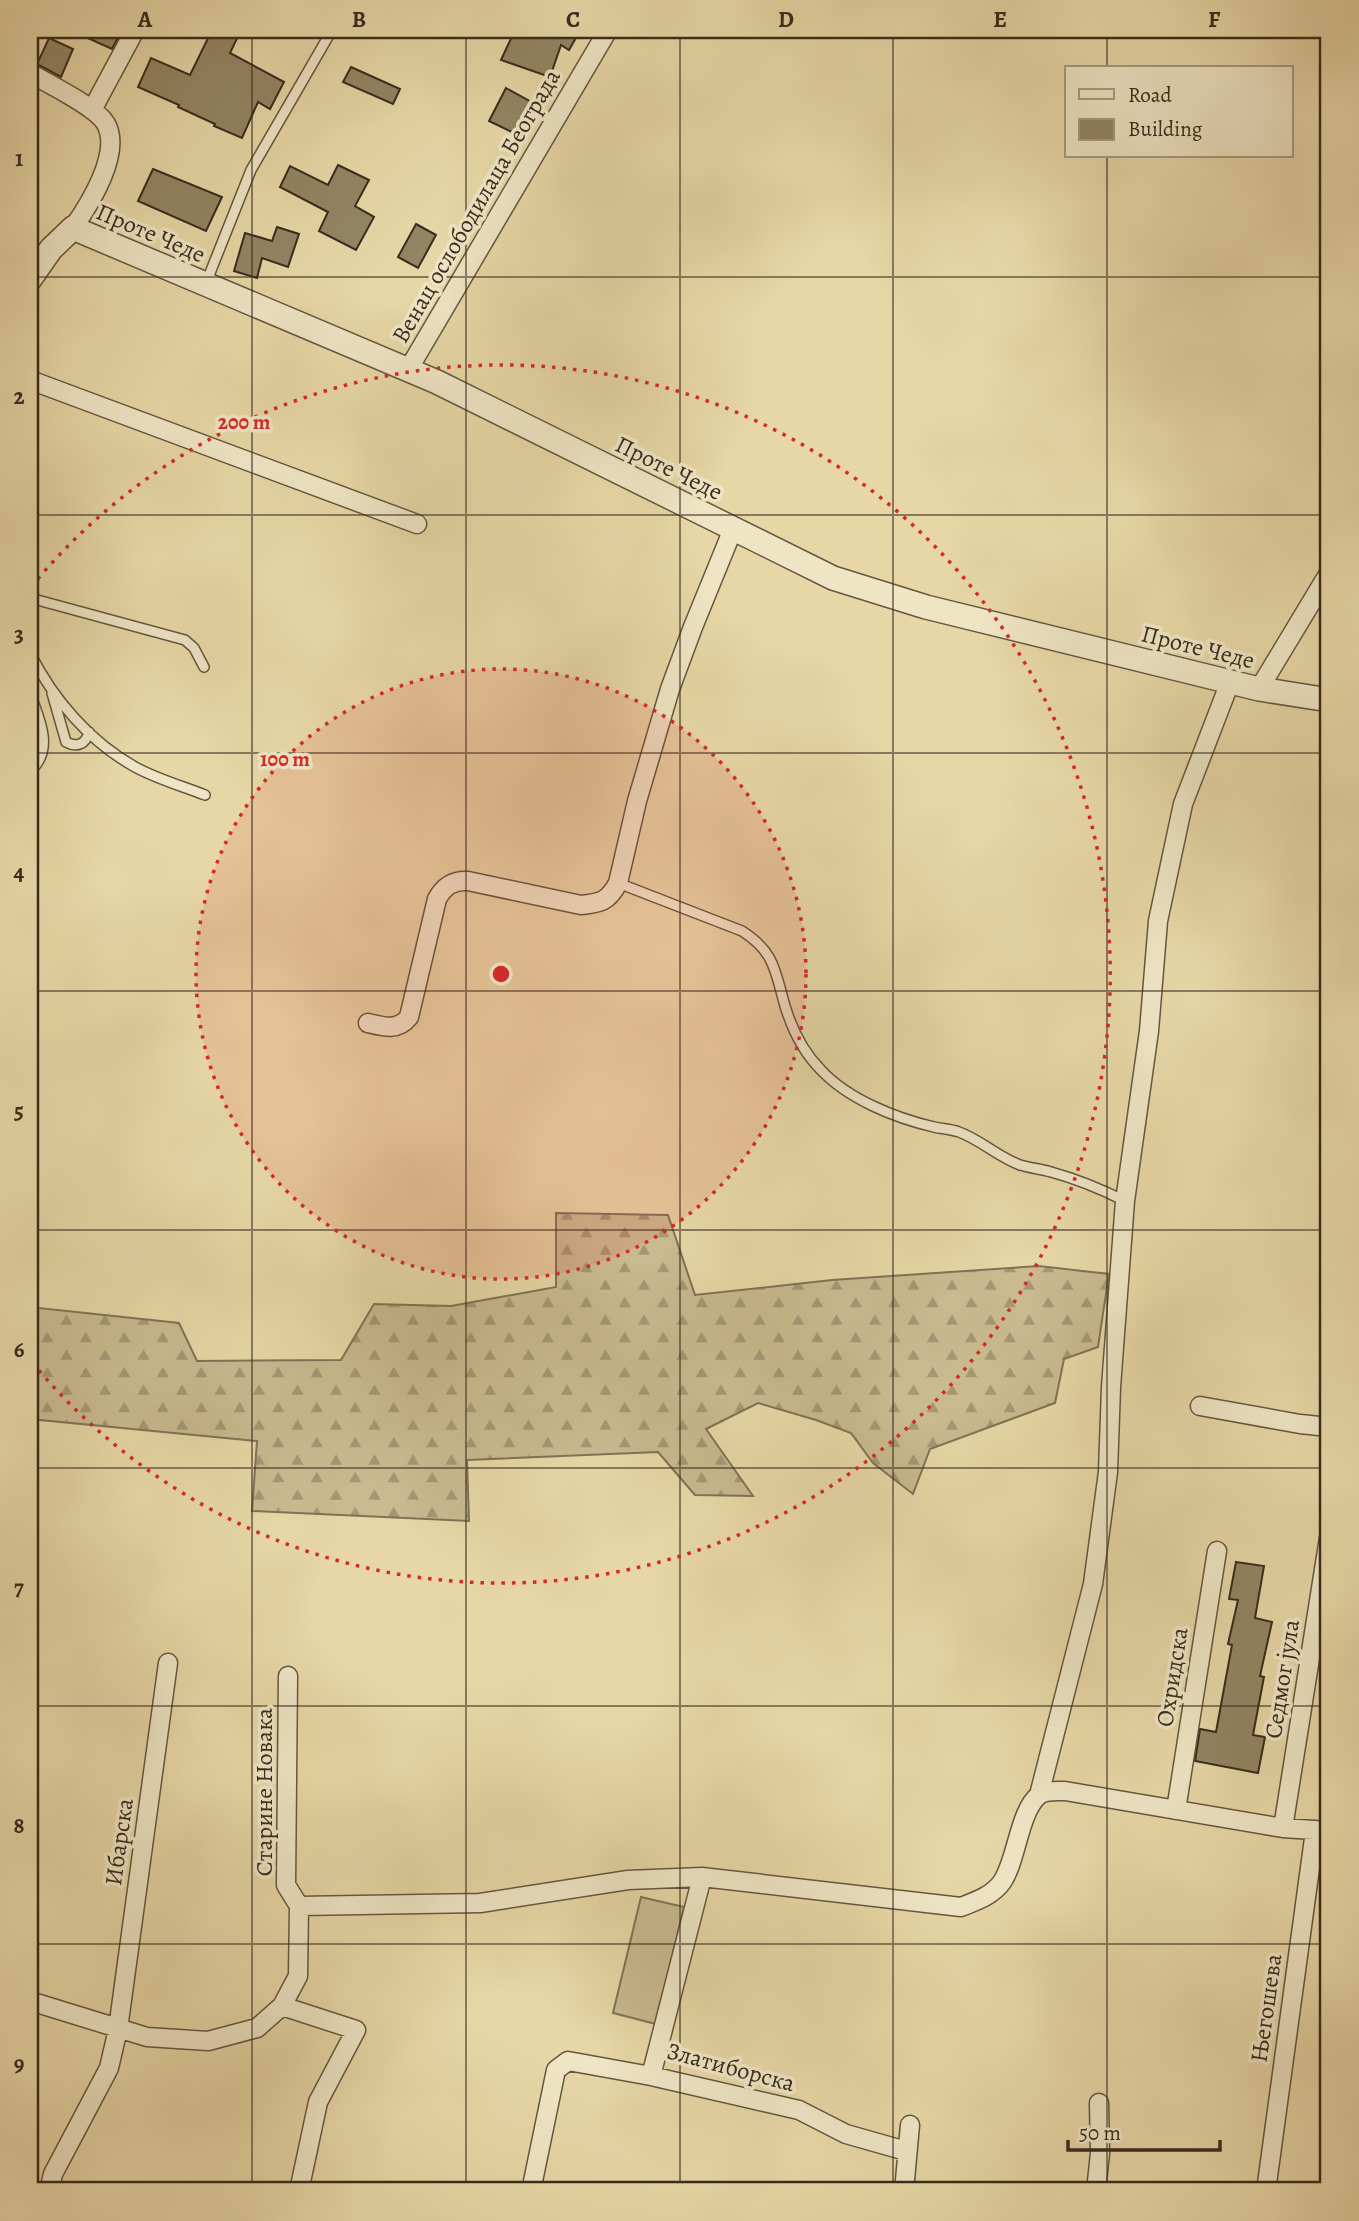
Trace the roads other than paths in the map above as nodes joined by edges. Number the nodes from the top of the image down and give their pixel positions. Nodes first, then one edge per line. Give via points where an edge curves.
1 (135, 30) edge
2 (332, 30) edge
3 (608, 30) edge
4 (30, 73) edge
5 (92, 110) junction
6 (73, 228) junction
7 (30, 279) edge
8 (205, 284) junction
9 (408, 370) junction
10 (30, 380) edge
11 (417, 524) dead end
12 (733, 529) junction
13 (1329, 573) edge
14 (30, 598) edge
15 (30, 653) edge
16 (204, 667) dead end
17 (1230, 682) junction
18 (51, 688) junction
19 (1259, 689) junction
20 (1329, 700) edge
21 (30, 706) edge
22 (89, 732) junction
23 (30, 765) edge
24 (205, 795) dead end
25 (618, 883) junction
26 (368, 1023) dead end
27 (1125, 1201) junction
28 (1200, 1406) dead end
29 (1329, 1427) edge
30 (1329, 1538) edge
31 (1217, 1551) dead end
32 (168, 1663) dead end
33 (288, 1676) dead end
34 (1039, 1795) junction
35 (1176, 1810) junction
36 (1283, 1828) junction
37 (1322, 1831) edge
38 (702, 1877) junction
39 (299, 1906) junction
40 (30, 2001) edge
41 (282, 2006) junction
42 (118, 2029) junction
43 (651, 2076) junction
44 (1099, 2103) dead end
45 (910, 2125) dead end
46 (906, 2151) junction
47 (49, 2191) edge
48 (299, 2191) edge
49 (531, 2191) edge
50 (904, 2191) edge
51 (1096, 2191) edge
52 (1266, 2191) edge

1 - 5 street
2 - 8 lane via 251,170
3 - 9 street, Венац ослободилаца Београда
4 - 5 street
5 - 6 street via 106,124 111,148 92,201
6 - 7 street, Проте Чеде
6 - 8 street, Проте Чеде
8 - 9 street, Проте Чеде
9 - 12 street, Проте Чеде
10 - 11 street
12 - 17 street, Проте Чеде via 833,578 913,603
12 - 25 street via 670,689
13 - 19 street
14 - 16 lane via 184,640
15 - 18 lane
17 - 19 street, Проте Чеде
17 - 27 street via 1183,804 1170,861 1158,922 1149,1031
18 - 22 lane
18 - 22 lane via 66,742 78,745
19 - 20 street, Проте Чеде
21 - 23 street via 39,739
22 - 24 lane via 137,768
25 - 26 street via 611,896 580,905 468,881 453,882 437,899 409,1017 396,1027
25 - 27 lane via 742,930 754,939 778,972 799,1041 820,1070 848,1091 900,1116 971,1137 1022,1165 1080,1181
27 - 34 street via 1108,1472 1093,1584
28 - 29 street
30 - 36 street, Седмог јула
31 - 35 street, Охридска
32 - 42 street, Ибарска
33 - 39 street, Старине Новака via 286,1885
34 - 35 street via 1065,1791
34 - 38 street via 1028,1812 1003,1881 989,1896 961,1907
35 - 36 street
36 - 37 street
37 - 52 street, Његошева
38 - 39 street via 628,1880 480,1903
38 - 43 street, Златиборска
39 - 41 street via 298,1976
40 - 42 street
41 - 42 street via 257,2028 208,2041 147,2037
41 - 48 street via 356,2030 318,2102
42 - 47 street, Ибарска via 109,2068 52,2174
43 - 46 street, Златиборска via 799,2110 846,2134
43 - 49 street via 568,2061 556,2070
44 - 51 street
45 - 46 street
46 - 50 street

